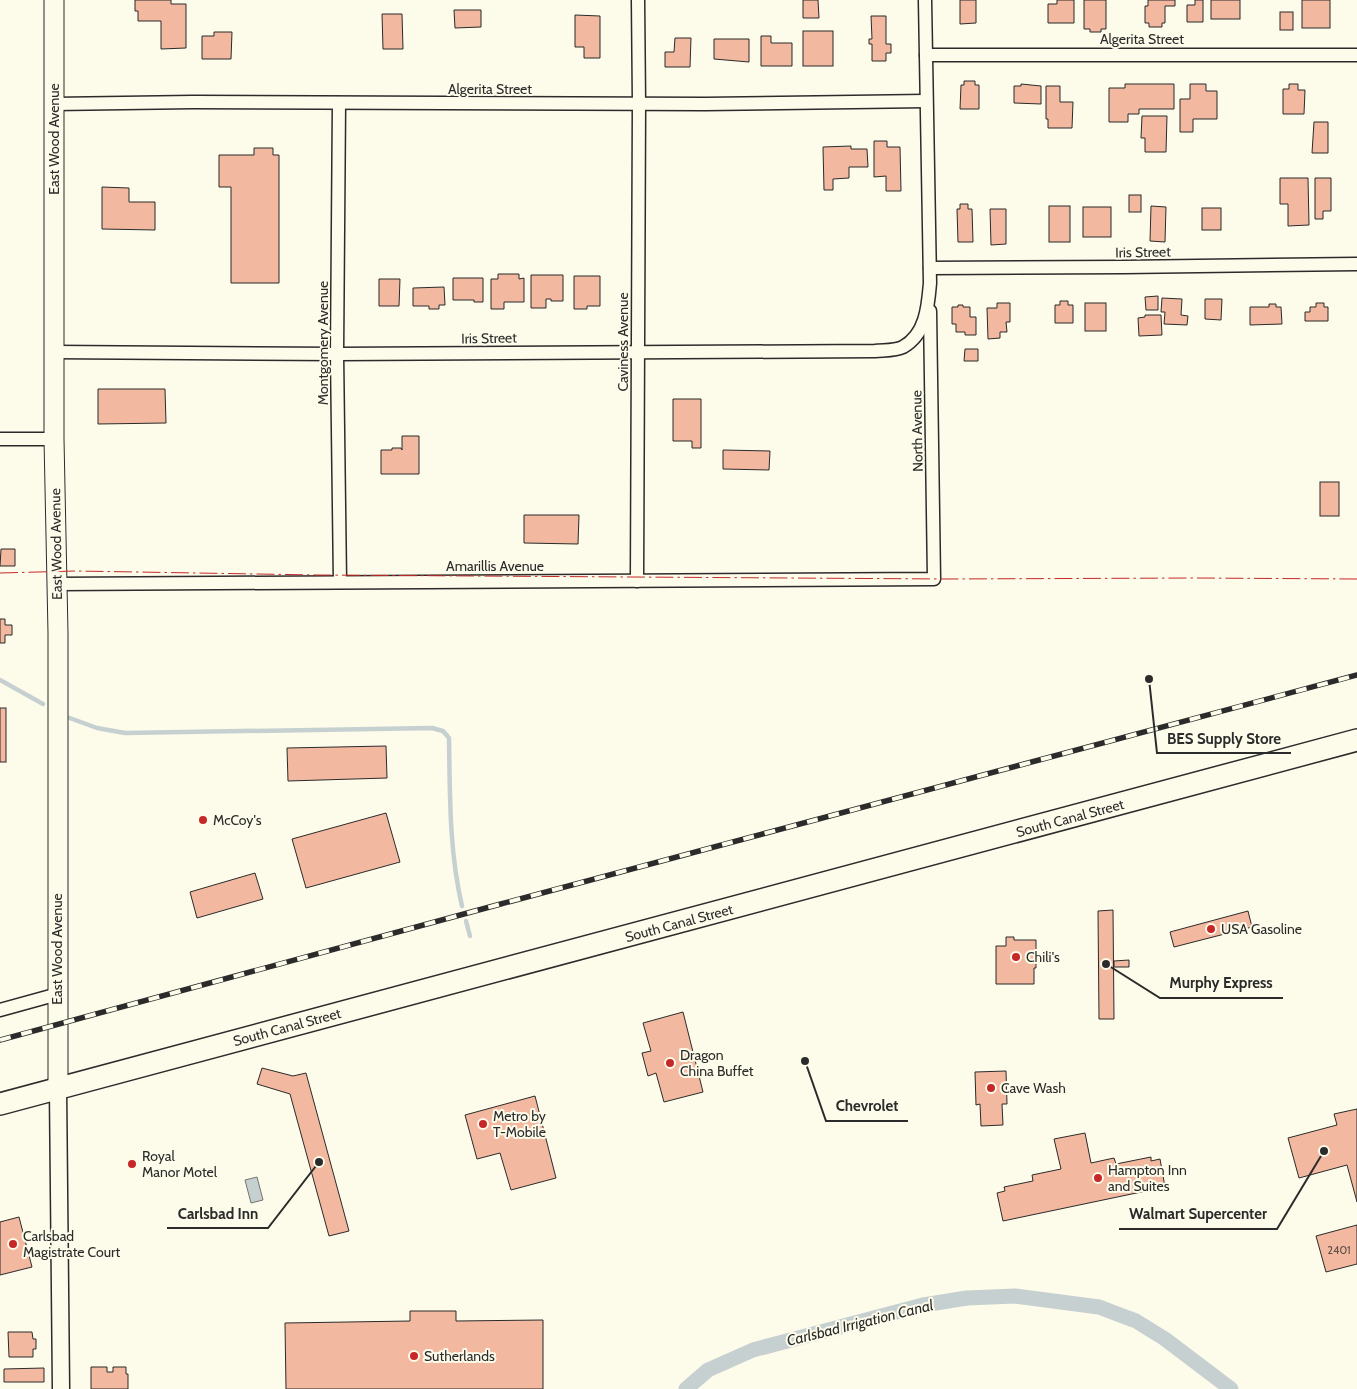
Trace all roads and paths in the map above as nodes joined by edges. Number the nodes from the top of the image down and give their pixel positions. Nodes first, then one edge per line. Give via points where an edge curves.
1 (54, 0) edge
2 (638, 0) edge
3 (925, 0) edge
4 (926, 55) junction
5 (1357, 55) edge
6 (926, 101) junction
7 (338, 103) junction
8 (639, 103) junction
9 (54, 104) junction
10 (1357, 264) edge
11 (930, 268) junction
12 (930, 283) junction
13 (919, 332) joint
14 (54, 352) junction
15 (638, 352) junction
16 (337, 354) junction
17 (0, 439) edge
18 (54, 439) junction
19 (934, 579) joint
20 (637, 581) junction
21 (340, 582) junction
22 (57, 584) junction
23 (1357, 740) edge
24 (58, 994) junction
25 (0, 1010) edge
26 (58, 1089) junction
27 (0, 1104) edge
28 (61, 1389) edge

1 - 9 main road, East Wood Avenue
2 - 8 street, Caviness Avenue
3 - 4 street, North Avenue
4 - 5 street, Algerita Street
4 - 6 street, North Avenue
6 - 8 street, Algerita Street
6 - 11 street, North Avenue
7 - 8 street, Algerita Street
7 - 9 street, Algerita Street
7 - 16 street, Montgomery Avenue
8 - 15 street, Caviness Avenue
9 - 14 main road, East Wood Avenue
10 - 11 street, Iris Street
11 - 12 street, North Avenue
12 - 13 street, North Avenue via 926,316
12 - 19 street, North Avenue
13 - 15 street, Iris Street via 902,347 893,350
14 - 16 street, Iris Street
14 - 18 main road, East Wood Avenue
15 - 16 street, Iris Street
15 - 20 street, Caviness Avenue
16 - 21 street, Montgomery Avenue
17 - 18 street
18 - 22 main road, East Wood Avenue
19 - 20 street, Amarillis Avenue
20 - 21 street, Amarillis Avenue
21 - 22 street, Amarillis Avenue
22 - 24 main road, East Wood Avenue
23 - 26 highway, South Canal Street
24 - 25 street
24 - 26 main road, East Wood Avenue
26 - 27 highway, South Canal Street
26 - 28 street

